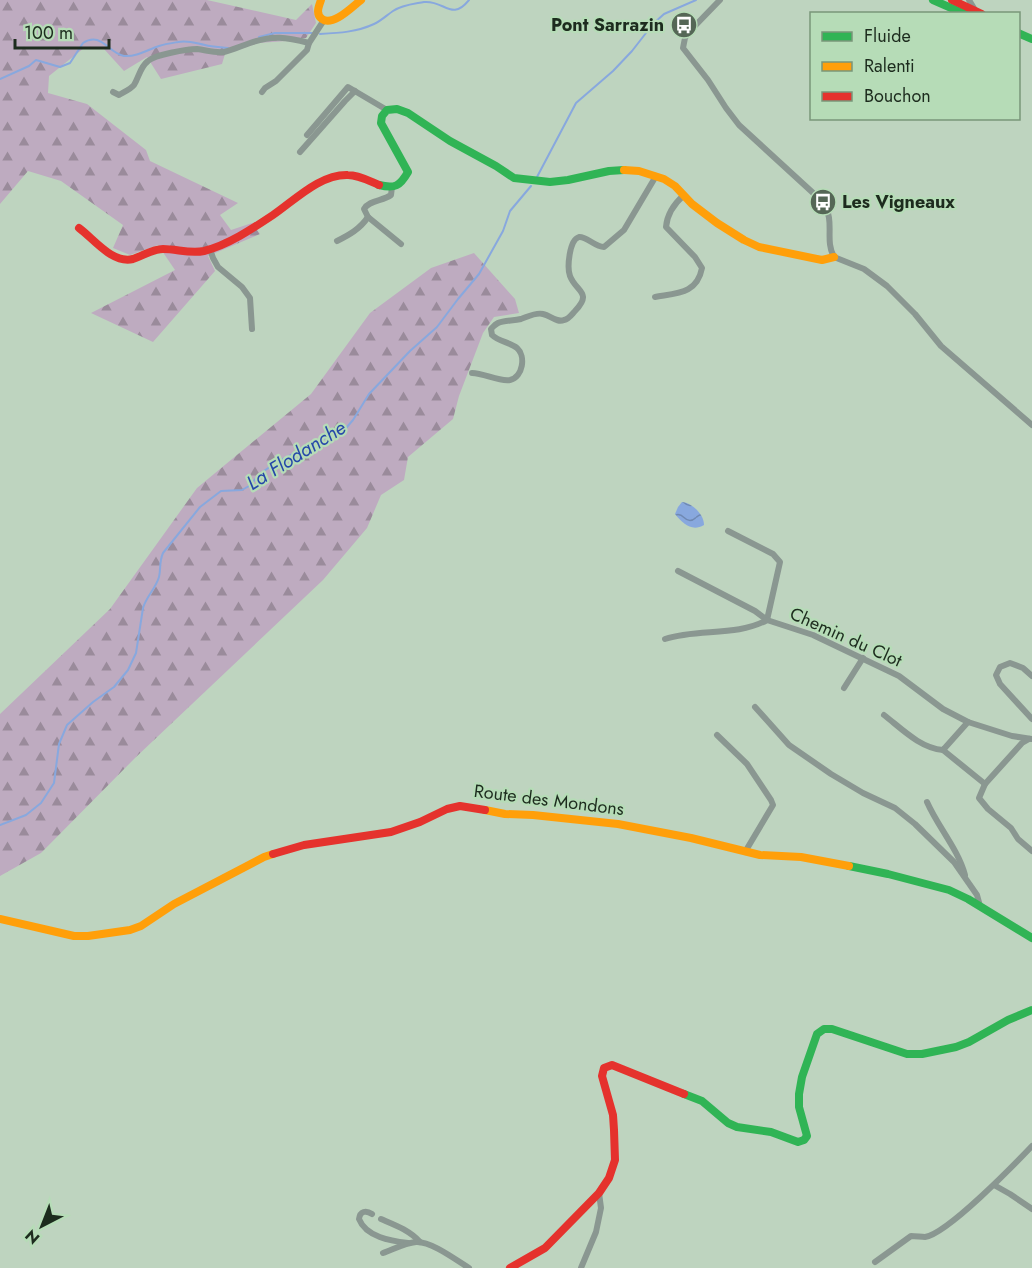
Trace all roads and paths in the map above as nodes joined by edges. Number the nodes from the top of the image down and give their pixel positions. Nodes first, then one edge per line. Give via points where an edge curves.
1 (321, 0) edge
2 (361, 0) edge
3 (720, 0) edge
4 (933, 0) edge
5 (938, 0) edge
6 (966, 6) edge
7 (324, 20) junction
8 (309, 43) junction
9 (355, 91) junction
10 (113, 92) dead end
11 (262, 92) dead end
12 (387, 110) junction
13 (307, 135) dead end
14 (300, 152) dead end
15 (656, 176) junction
16 (392, 187) junction
17 (684, 195) junction
18 (368, 217) junction
19 (79, 228) dead end
20 (337, 241) dead end
21 (401, 244) dead end
22 (210, 249) junction
23 (834, 257) junction
24 (655, 297) dead end
25 (252, 329) dead end
26 (472, 373) dead end
27 (1032, 424) edge
28 (728, 531) dead end
29 (678, 571) dead end
30 (767, 620) junction
31 (665, 639) dead end
32 (863, 658) junction
33 (1032, 676) edge
34 (844, 688) dead end
35 (755, 707) dead end
36 (884, 714) dead end
37 (1032, 719) edge
38 (968, 722) junction
39 (717, 735) dead end
40 (1030, 739) edge
41 (944, 750) junction
42 (985, 784) junction
43 (927, 802) dead end
44 (1032, 851) edge
45 (745, 852) junction
46 (966, 878) junction
47 (980, 906) junction
48 (0, 919) edge
49 (1032, 938) edge
50 (1032, 1010) edge
51 (1032, 1146) edge
52 (994, 1185) junction
53 (598, 1193) junction
54 (1032, 1209) edge
55 (372, 1214) dead end
56 (381, 1219) dead end
57 (420, 1242) junction
58 (411, 1243) junction
59 (383, 1252) dead end
60 (876, 1262) dead end
61 (470, 1268) edge
62 (510, 1268) edge
63 (581, 1268) edge

1 - 7 street via 318,13
2 - 7 street via 337,18
3 - 23 street via 688,33 683,48 739,125 823,202 830,220 830,248
4 - 6 street
5 - 6 street
7 - 8 street
8 - 10 street via 278,37 224,52 198,49 163,55 149,59 133,86 119,95
8 - 11 street via 307,50
9 - 12 street
9 - 13 street via 348,87
9 - 14 street
12 - 15 street via 408,112 514,178 550,182 627,170
12 - 16 street via 381,123 408,172 402,182
15 - 17 street
15 - 26 street via 624,230 604,247 580,237 573,242 569,272 583,300 568,319 557,321 538,313 499,322 491,329 495,338 520,351 523,358 517,377 504,380
16 - 18 street via 391,195 367,205 364,209
16 - 22 street via 356,176 328,179 270,218
17 - 23 street via 717,223 759,247 822,260
17 - 24 street via 673,208 666,227 695,257 702,268 700,277 688,290
18 - 20 street via 351,234
18 - 21 street
19 - 22 street via 125,260 156,250
22 - 25 street via 218,267 247,292
23 - 27 street via 864,269 887,286 941,346
28 - 30 street via 773,554 780,562
29 - 30 street
30 - 31 street, Chemin du Clot via 749,628 679,634
30 - 32 street, Chemin du Clot
32 - 34 street
32 - 38 street, Chemin du Clot via 899,675 943,709
33 - 37 street via 1010,663 1000,667 996,675
35 - 46 street via 789,745 915,824
36 - 41 street via 921,744
38 - 40 street, Chemin du Clot
38 - 41 street
39 - 45 street via 747,764 773,805
40 - 42 street
41 - 42 street
42 - 44 street via 979,798
43 - 46 street
45 - 47 street, Route des Mondons via 801,857 888,874 949,890
45 - 48 street, Route des Mondons via 618,824 460,806 391,832 304,844 264,857 130,930 74,936
46 - 47 street
47 - 49 street, Route des Mondons
50 - 53 street via 956,1047 922,1054 907,1054 832,1029 822,1030 817,1034 800,1083 800,1111 807,1136 798,1142 771,1132 737,1127 702,1101 608,1066 602,1076 613,1115 615,1160
51 - 52 street
52 - 54 street
52 - 60 street via 938,1233 911,1236
53 - 62 street via 545,1248
53 - 63 street via 602,1208
55 - 58 street via 359,1215 364,1228 385,1239
56 - 57 street via 406,1230
57 - 58 street
57 - 61 street
58 - 59 street

